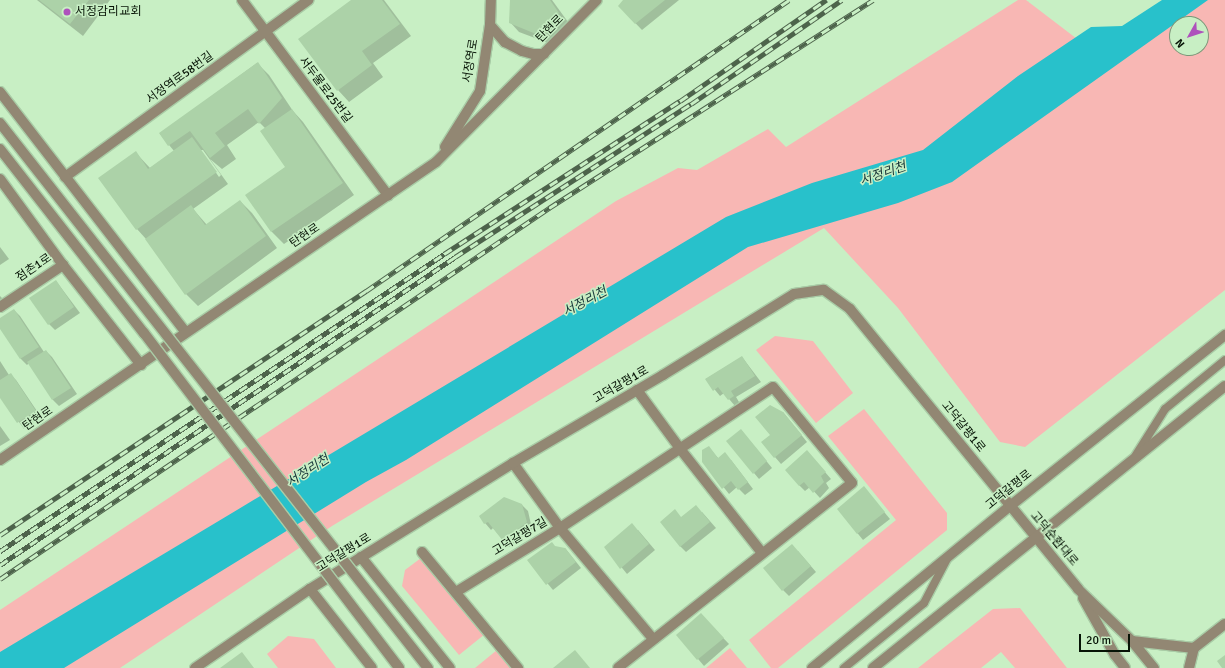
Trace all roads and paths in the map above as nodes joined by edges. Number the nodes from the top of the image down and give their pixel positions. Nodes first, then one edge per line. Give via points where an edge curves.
1 (242, 0) edge
2 (309, 0) edge
3 (491, 0) edge
4 (597, 0) edge
5 (490, 25) junction
6 (266, 32) junction
7 (544, 54) junction
8 (0, 92) edge
9 (0, 123) edge
10 (0, 149) edge
11 (436, 162) junction
12 (65, 177) junction
13 (0, 179) edge
14 (388, 195) junction
15 (63, 265) junction
16 (0, 307) edge
17 (186, 333) junction
18 (1225, 335) edge
19 (1225, 360) edge
20 (140, 365) junction
21 (1225, 386) edge
22 (637, 390) junction
23 (680, 450) junction
24 (0, 460) edge
25 (1133, 460) junction
26 (513, 462) junction
27 (1010, 506) junction
28 (560, 528) junction
29 (1035, 538) junction
30 (422, 552) dead end
31 (762, 553) junction
32 (361, 557) junction
33 (948, 557) junction
34 (310, 589) junction
35 (1078, 589) junction
36 (456, 592) junction
37 (1225, 624) edge
38 (653, 639) junction
39 (1132, 641) junction
40 (1194, 648) junction
41 (446, 667) edge
42 (195, 668) edge
43 (372, 668) edge
44 (399, 668) edge
45 (428, 668) edge
46 (518, 668) edge
47 (618, 668) edge
48 (812, 668) edge
49 (844, 668) edge
50 (873, 668) edge
51 (1125, 668) edge
52 (1154, 668) edge
53 (1189, 668) edge

1 - 6 street, 서두물로25번길
2 - 6 street, 서정역로58번길
3 - 5 street, 서정역로
4 - 7 street, 탄현로
5 - 7 street via 505,42 522,51
5 - 11 street, 서정역로 via 480,91
6 - 12 street, 서정역로58번길
6 - 14 street, 서두물로25번길
7 - 11 street, 탄현로
8 - 12 street
9 - 45 street, bridge
10 - 44 street, bridge via 144,333
11 - 14 street, 탄현로
12 - 17 street
13 - 15 street
14 - 17 street, 탄현로
15 - 16 street, 점촌1로
15 - 20 street
17 - 20 street, 탄현로
18 - 27 street, 고덕갈평로
19 - 25 lane via 1165,409
20 - 24 street, 탄현로
21 - 25 street
22 - 23 street
22 - 26 street, 고덕갈평1로
22 - 27 street, 고덕갈평1로 via 794,294 824,290 850,309
23 - 28 street, 고덕갈평7길
23 - 31 street
23 - 31 street, 고덕갈평7길 via 773,387 852,482
25 - 29 street
26 - 28 street
26 - 32 street, 고덕갈평1로
27 - 29 street, 고덕순환대로
27 - 33 street, 고덕갈평로
28 - 36 street, 고덕갈평7길
28 - 38 street
29 - 35 street, 고덕순환대로
29 - 50 street
30 - 36 street
31 - 38 street, 고덕갈평7길
32 - 34 street, 고덕갈평1로
32 - 41 street
33 - 48 street, 고덕갈평로
33 - 49 lane via 924,603
34 - 42 street, 고덕갈평1로
34 - 43 street
35 - 39 street, 고덕순환대로
35 - 51 street, 고덕순환대로
36 - 46 street
37 - 40 street
38 - 47 street, 고덕갈평7길
39 - 40 street
39 - 52 street, 고덕순환대로
40 - 53 street

